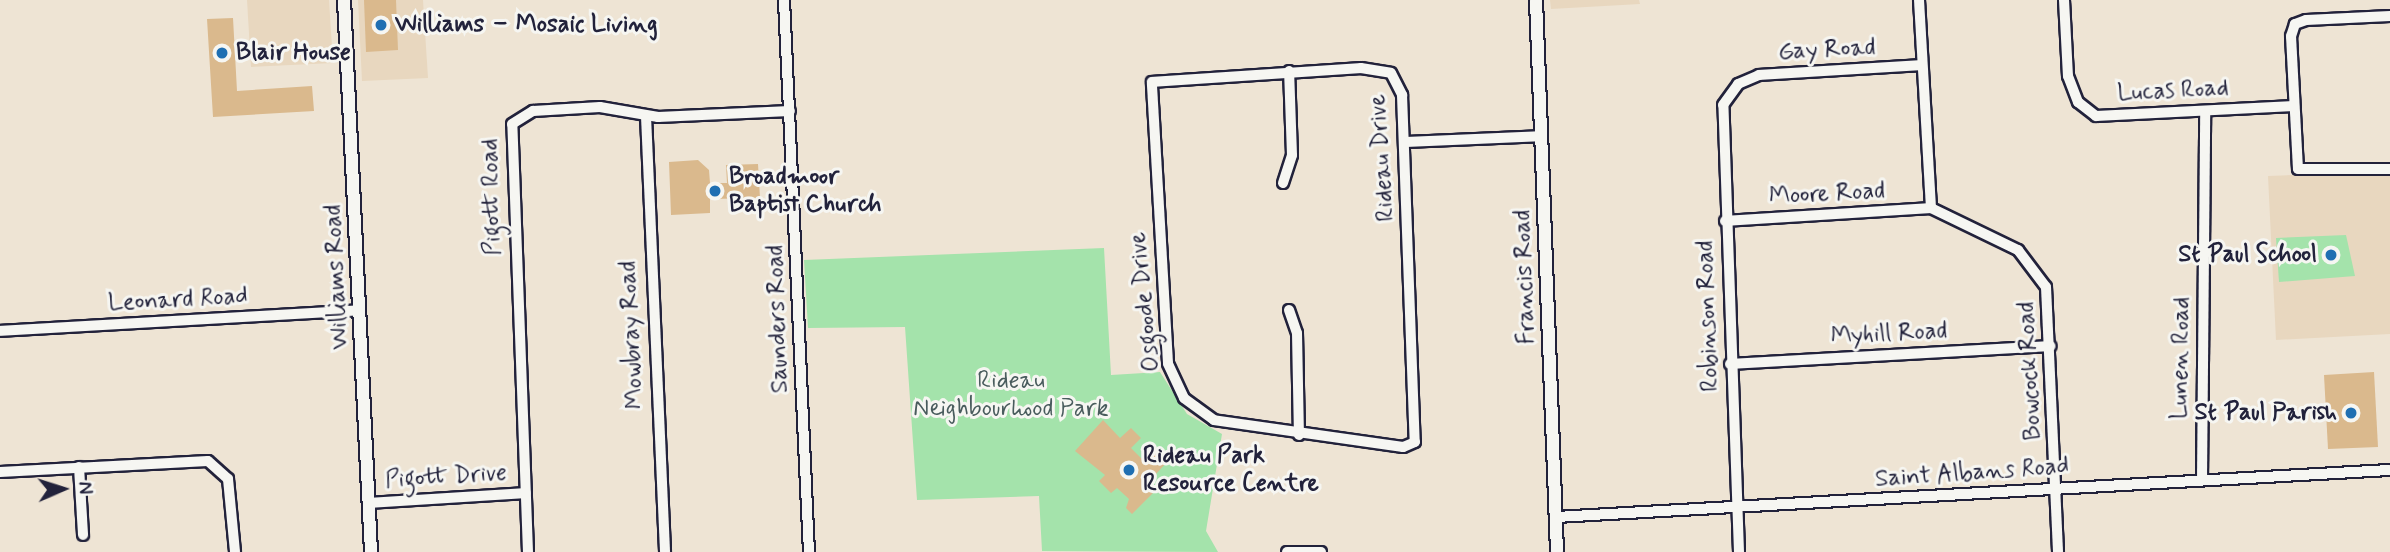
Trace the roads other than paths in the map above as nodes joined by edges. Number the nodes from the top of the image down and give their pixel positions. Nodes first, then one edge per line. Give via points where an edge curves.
1 (344, 0) edge
2 (784, 0) edge
3 (1536, 0) edge
4 (1919, 0) edge
5 (2064, 0) edge
6 (2390, 16) edge
7 (1922, 65) junction
8 (1289, 71) junction
9 (1152, 82) joint
10 (1738, 84) joint
11 (2294, 106) junction
12 (790, 111) junction
13 (2205, 111) junction
14 (646, 116) junction
15 (1540, 136) junction
16 (1405, 142) junction
17 (2390, 169) edge
18 (1283, 183) dead end
19 (1931, 208) junction
20 (1724, 221) junction
21 (359, 310) junction
22 (1289, 310) dead end
23 (0, 331) edge
24 (2050, 346) junction
25 (1730, 364) junction
26 (1299, 435) junction
27 (1415, 442) joint
28 (79, 467) junction
29 (2390, 470) edge
30 (0, 472) edge
31 (2202, 480) junction
32 (2056, 489) junction
33 (526, 493) junction
34 (369, 503) junction
35 (1737, 508) junction
36 (1556, 517) junction
37 (83, 535) dead end
38 (235, 552) edge
39 (371, 552) edge
40 (528, 552) edge
41 (665, 552) edge
42 (809, 552) edge
43 (1287, 552) edge
44 (1321, 552) edge
45 (1557, 552) edge
46 (1739, 552) edge
47 (2058, 552) edge

1 - 21 street, Williams Road
2 - 12 street, Saunders Road
3 - 15 street, Francis Road
4 - 7 street
5 - 13 street, Lucas Road via 2068,76 2078,102 2096,116
6 - 11 street via 2295,24 2291,36
7 - 10 street, Gay Road via 1759,75
7 - 19 street
8 - 9 street, Rideau Drive via 1215,82
8 - 16 street, Rideau Drive via 1370,68 1391,73 1400,87
8 - 18 street via 1292,155
9 - 26 street, Osgoode Drive via 1166,349 1175,382 1184,398 1214,420
10 - 20 street, Robinson Road via 1721,116
11 - 13 street, Lucas Road
11 - 17 street via 2300,171
12 - 14 street, Pigott Road
12 - 42 street, Saunders Road
13 - 31 street, Lunen Road
14 - 33 street, Pigott Road via 609,107 540,111 512,124
14 - 41 street, Mowbray Road
15 - 16 street
15 - 36 street, Francis Road
16 - 27 street, Rideau Drive
19 - 20 street, Moore Road
19 - 24 street, Bowcock Road via 2018,250 2034,265 2046,287
20 - 25 street, Robinson Road
21 - 23 street, Leonard Road
21 - 34 street, Williams Road
22 - 26 street via 1297,333
24 - 25 street, Myhill Road
24 - 32 street, Bowcock Road
25 - 35 street, Robinson Road
26 - 27 street, Osgoode Drive via 1403,447
28 - 30 street
28 - 37 street
28 - 38 street via 208,461 228,479
29 - 31 street, Saint Albans Road
31 - 32 street, Saint Albans Road
32 - 35 street, Saint Albans Road
32 - 47 street, Bowcock Road
33 - 34 street, Pigott Drive
33 - 40 street, Pigott Road
34 - 39 street, Williams Road
35 - 36 street, Saint Albans Road
35 - 46 street, Robinson Road
36 - 45 street, Francis Road
43 - 44 street

